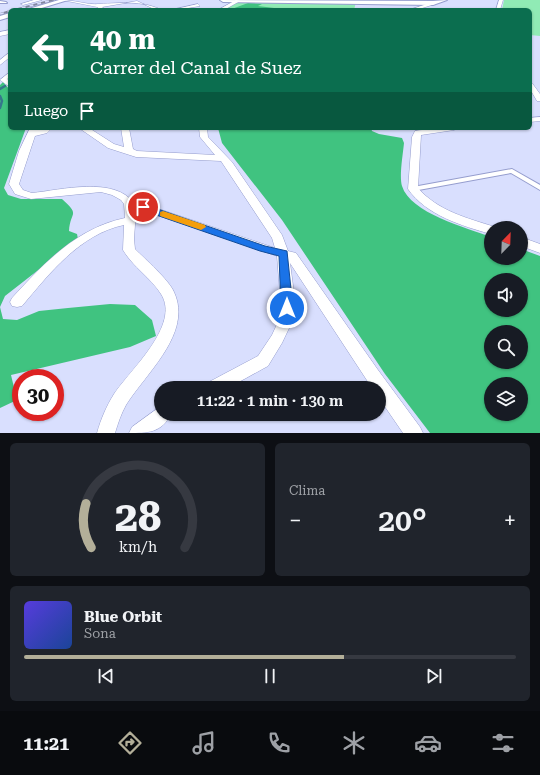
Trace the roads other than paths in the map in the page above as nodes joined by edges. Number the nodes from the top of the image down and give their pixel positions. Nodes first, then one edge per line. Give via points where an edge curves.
1 (40, 0) edge
2 (64, 0) edge
3 (138, 0) edge
4 (223, 0) edge
5 (444, 0) edge
6 (238, 1) edge
7 (0, 2) edge
8 (5, 3) dead end
9 (433, 3) junction
10 (23, 4) dead end
11 (198, 5) dead end
12 (98, 6) junction
13 (35, 8) edge
14 (101, 8) edge
15 (156, 8) edge
16 (186, 8) edge
17 (224, 8) edge
18 (417, 8) edge
19 (8, 56) edge
20 (0, 64) edge
21 (8, 65) dead end
22 (532, 88) edge
23 (540, 99) edge
24 (45, 130) edge
25 (86, 130) edge
26 (125, 130) edge
27 (203, 130) edge
28 (423, 130) edge
29 (33, 131) edge
30 (130, 152) junction
31 (223, 158) junction
32 (540, 188) edge
33 (413, 189) junction
34 (130, 206) junction
35 (130, 220) junction
36 (484, 227) edge
37 (528, 245) edge
38 (540, 249) edge
39 (283, 253) junction
40 (17, 302) dead end
41 (226, 381) edge
42 (154, 420) edge
43 (106, 433) edge
44 (138, 433) edge
45 (414, 433) edge

1 - 10 street
2 - 12 street
2 - 13 street
3 - 12 street
3 - 15 street
4 - 6 street
5 - 9 street
6 - 9 street
6 - 17 street
7 - 8 street
9 - 18 street
11 - 16 street
12 - 14 street
19 - 20 street
20 - 21 street
22 - 23 street
24 - 29 street
25 - 30 street via 111,146
26 - 30 street
27 - 31 street via 204,137
28 - 33 street via 416,136
29 - 34 street via 14,184 19,192 32,196 111,191 125,198
30 - 31 street via 141,155
31 - 39 street via 278,238
32 - 33 street via 512,171
33 - 36 street via 425,202 440,211
34 - 35 street
34 - 39 street via 143,207 264,249
35 - 40 street via 109,224 80,242
35 - 43 street via 127,244 129,250 168,293 172,300 172,318 170,327 156,351 125,392 107,422
37 - 38 street
39 - 41 street via 287,303 282,330 263,361
39 - 45 street via 292,256
42 - 44 street

